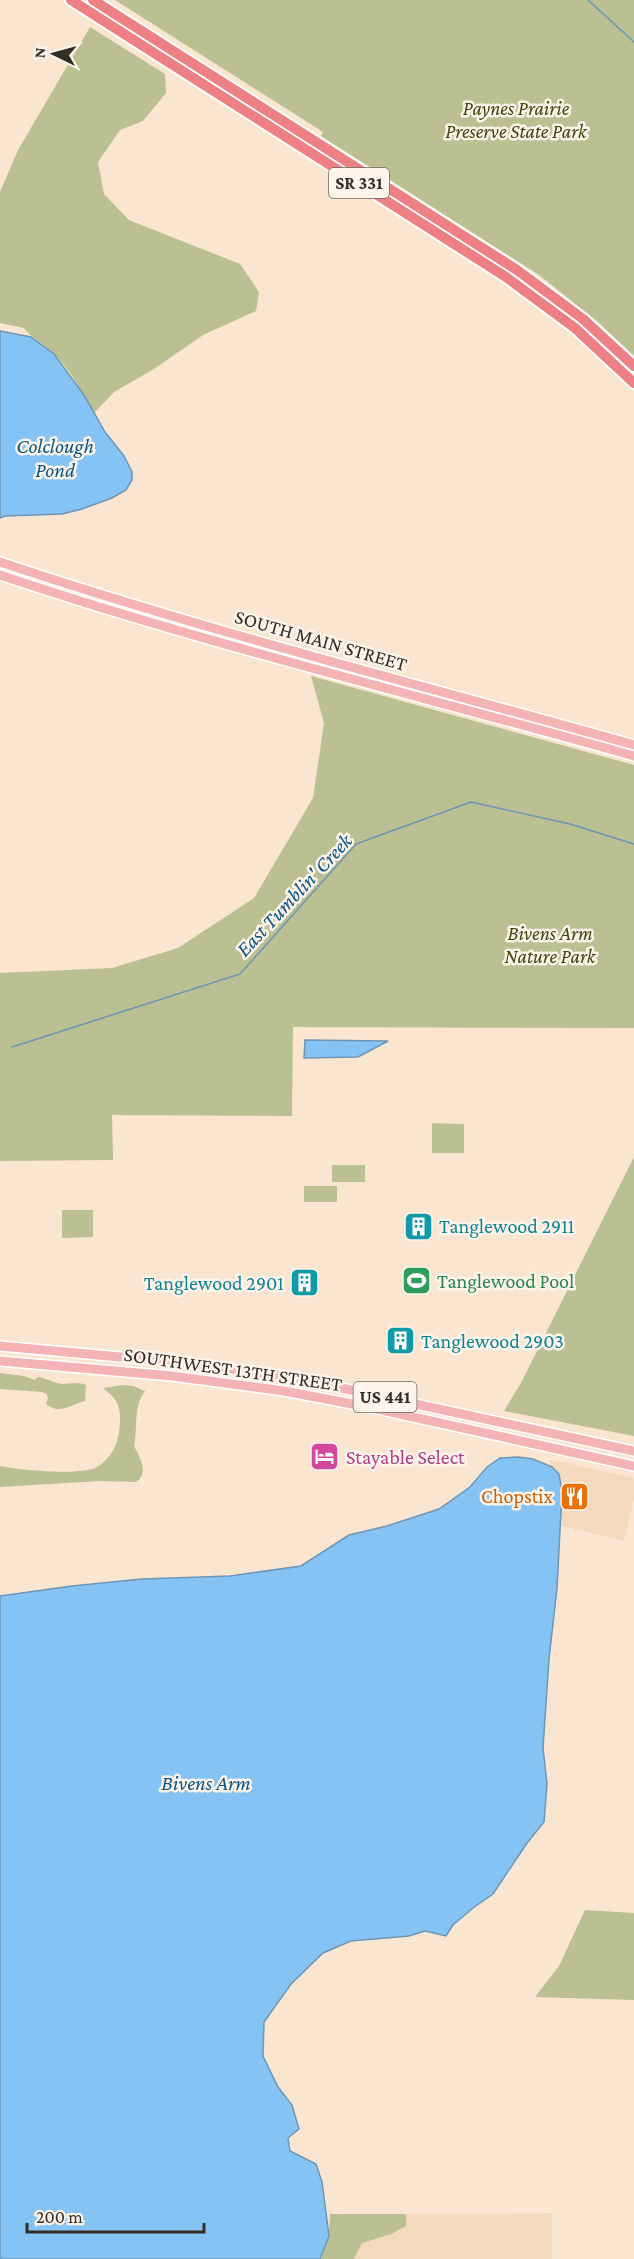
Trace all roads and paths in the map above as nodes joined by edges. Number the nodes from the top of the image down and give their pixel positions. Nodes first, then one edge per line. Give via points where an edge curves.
1 (71, 0) edge
2 (93, 0) edge
3 (173, 51) junction
4 (166, 61) junction
5 (634, 366) edge
6 (634, 383) edge
7 (0, 562) edge
8 (0, 575) edge
9 (587, 731) junction
10 (585, 742) junction
11 (634, 745) edge
12 (634, 756) edge
13 (0, 1346) edge
14 (0, 1361) edge
15 (634, 1451) edge
16 (634, 1466) edge

1 - 4 highway, SR 331
2 - 3 highway, SR 331
3 - 4 highway
3 - 5 highway, SR 331 via 517,270 583,319
4 - 6 highway, SR 331 via 515,283 575,328
7 - 9 main road, SOUTH MAIN STREET via 165,615
8 - 10 main road, SOUTH MAIN STREET via 161,625
9 - 10 main road
9 - 11 main road, SOUTH MAIN STREET
10 - 12 main road, SOUTH MAIN STREET
13 - 15 main road, SOUTHWEST 13TH STREET / US 441 via 286,1376
14 - 16 main road, SOUTHWEST 13TH STREET / US 441 via 183,1377 284,1391

